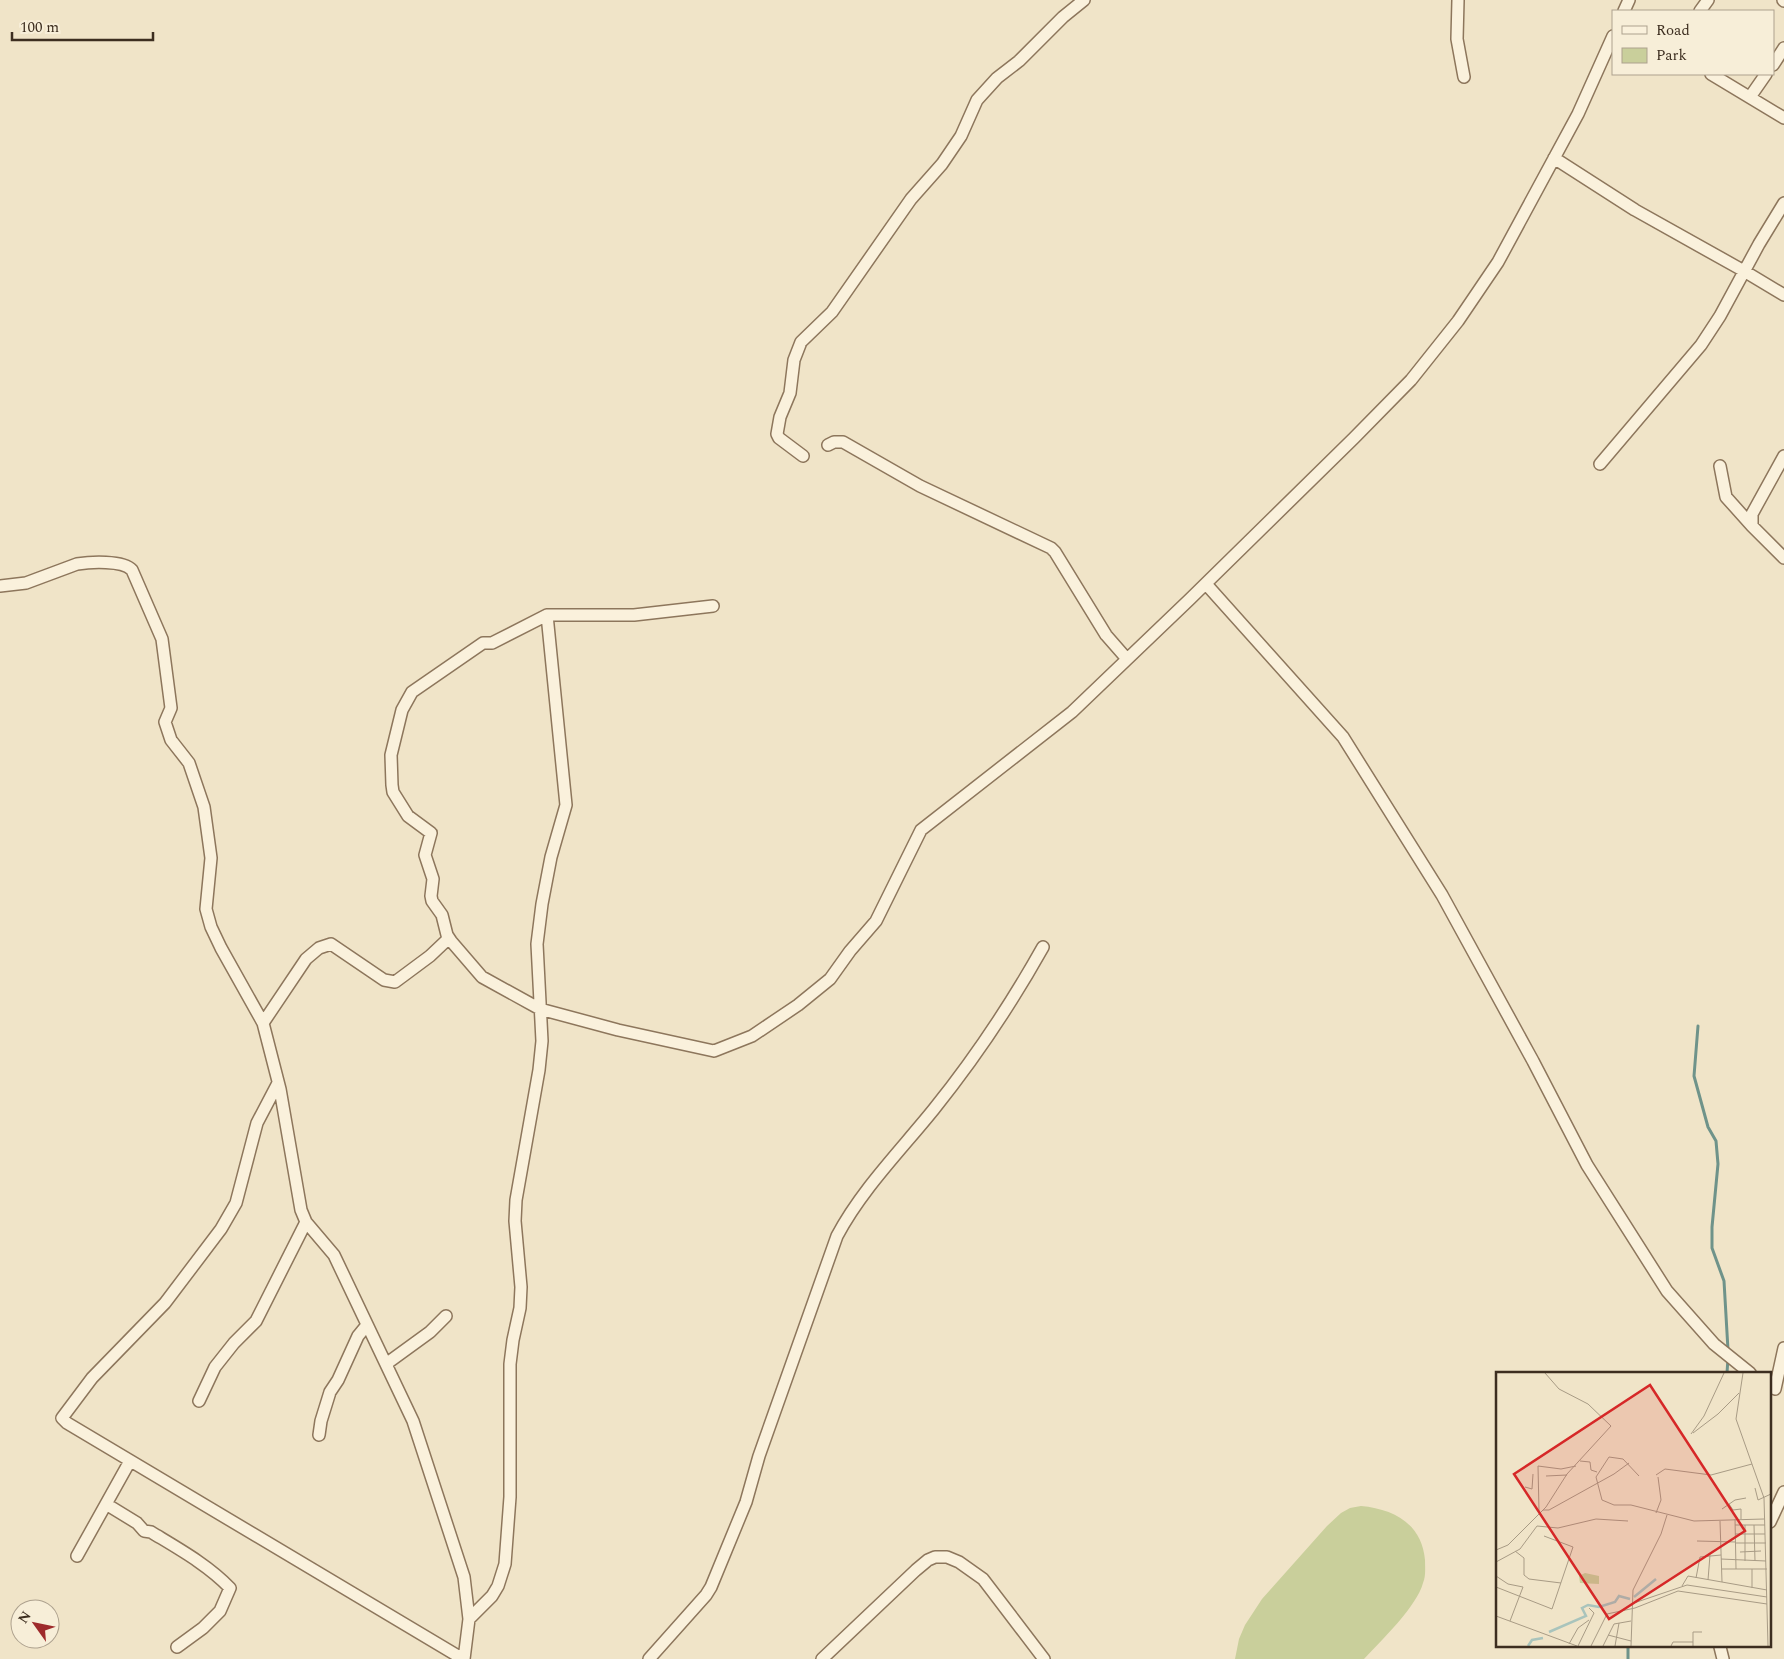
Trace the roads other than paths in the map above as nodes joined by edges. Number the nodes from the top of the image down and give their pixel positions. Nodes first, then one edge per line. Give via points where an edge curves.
1 (1084, 0) edge
2 (1458, 0) edge
3 (1612, 38) edge
4 (1784, 48) edge
5 (1774, 63) edge
6 (1713, 75) edge
7 (1765, 75) edge
8 (1464, 77) dead end
9 (1750, 98) junction
10 (1784, 118) edge
11 (1554, 158) junction
12 (1784, 203) edge
13 (1744, 271) junction
14 (1784, 295) edge
15 (828, 444) dead end
16 (803, 456) dead end
17 (1784, 456) edge
18 (1600, 464) dead end
19 (1720, 466) dead end
20 (1752, 526) junction
21 (1784, 558) edge
22 (1206, 584) junction
23 (0, 586) edge
24 (714, 606) dead end
25 (547, 615) junction
26 (1127, 659) junction
27 (449, 938) junction
28 (1043, 947) dead end
29 (540, 1009) junction
30 (264, 1023) junction
31 (278, 1083) junction
32 (306, 1222) junction
33 (446, 1316) dead end
34 (367, 1325) junction
35 (1784, 1348) edge
36 (386, 1364) junction
37 (1747, 1371) edge
38 (1776, 1390) edge
39 (200, 1401) dead end
40 (319, 1435) dead end
41 (130, 1461) junction
42 (1784, 1492) edge
43 (106, 1504) junction
44 (1772, 1518) edge
45 (77, 1556) dead end
46 (469, 1619) junction
47 (1720, 1646) edge
48 (178, 1647) dead end
49 (463, 1659) edge
50 (649, 1659) edge
51 (822, 1659) edge
52 (1044, 1659) edge
53 (1723, 1659) edge

1 - 16 street via 1063,16 977,100 961,136 942,164 912,200 832,312 801,342 795,355 790,393 777,434
2 - 8 street via 1457,39
3 - 11 street
4 - 5 street
6 - 9 street
7 - 9 street
9 - 10 street
11 - 13 street via 1636,210
11 - 22 street via 1498,262 1458,321 1411,380
12 - 13 street
13 - 14 street
13 - 18 street via 1701,345
15 - 26 street via 843,442 920,486 1051,548 1106,635
17 - 20 street via 1752,514
19 - 20 street via 1726,497
20 - 21 street
22 - 26 street
22 - 37 street via 1343,737 1442,895 1587,1165 1667,1292 1714,1344
23 - 30 street via 26,583 77,564 120,564 132,570 162,639 171,708 165,722 171,740 189,763 204,807 212,858 206,909 211,927
24 - 25 street via 634,615
25 - 27 street via 492,643 483,643 412,692 402,710 391,754 393,792 408,816 431,833 425,855 433,879 431,896 442,915
25 - 29 street via 566,805 542,904 537,944
26 - 29 street via 1072,712 921,830 876,921 830,979 752,1036 714,1051
27 - 29 street via 482,977
27 - 30 street via 395,982 384,980 331,944 319,948 306,959
28 - 50 street via 980,1047 849,1214 834,1245 759,1456 746,1502 711,1588
29 - 46 street via 542,1041 539,1070 516,1200 521,1287 510,1364 510,1497 505,1564 492,1596
30 - 31 street
31 - 32 street
31 - 41 street via 258,1123 236,1203 221,1229 165,1303 92,1378 62,1418
32 - 34 street via 334,1255
32 - 39 street via 256,1321 215,1367
33 - 36 street
34 - 36 street
34 - 40 street via 358,1336 330,1392
35 - 38 street
36 - 46 street via 413,1421 464,1578
41 - 43 street
41 - 49 street
42 - 44 street
43 - 45 street
43 - 48 street via 144,1531 151,1532 193,1558 230,1588 220,1610
46 - 49 street
47 - 53 street
51 - 52 street via 916,1570 935,1557 959,1562 983,1579

